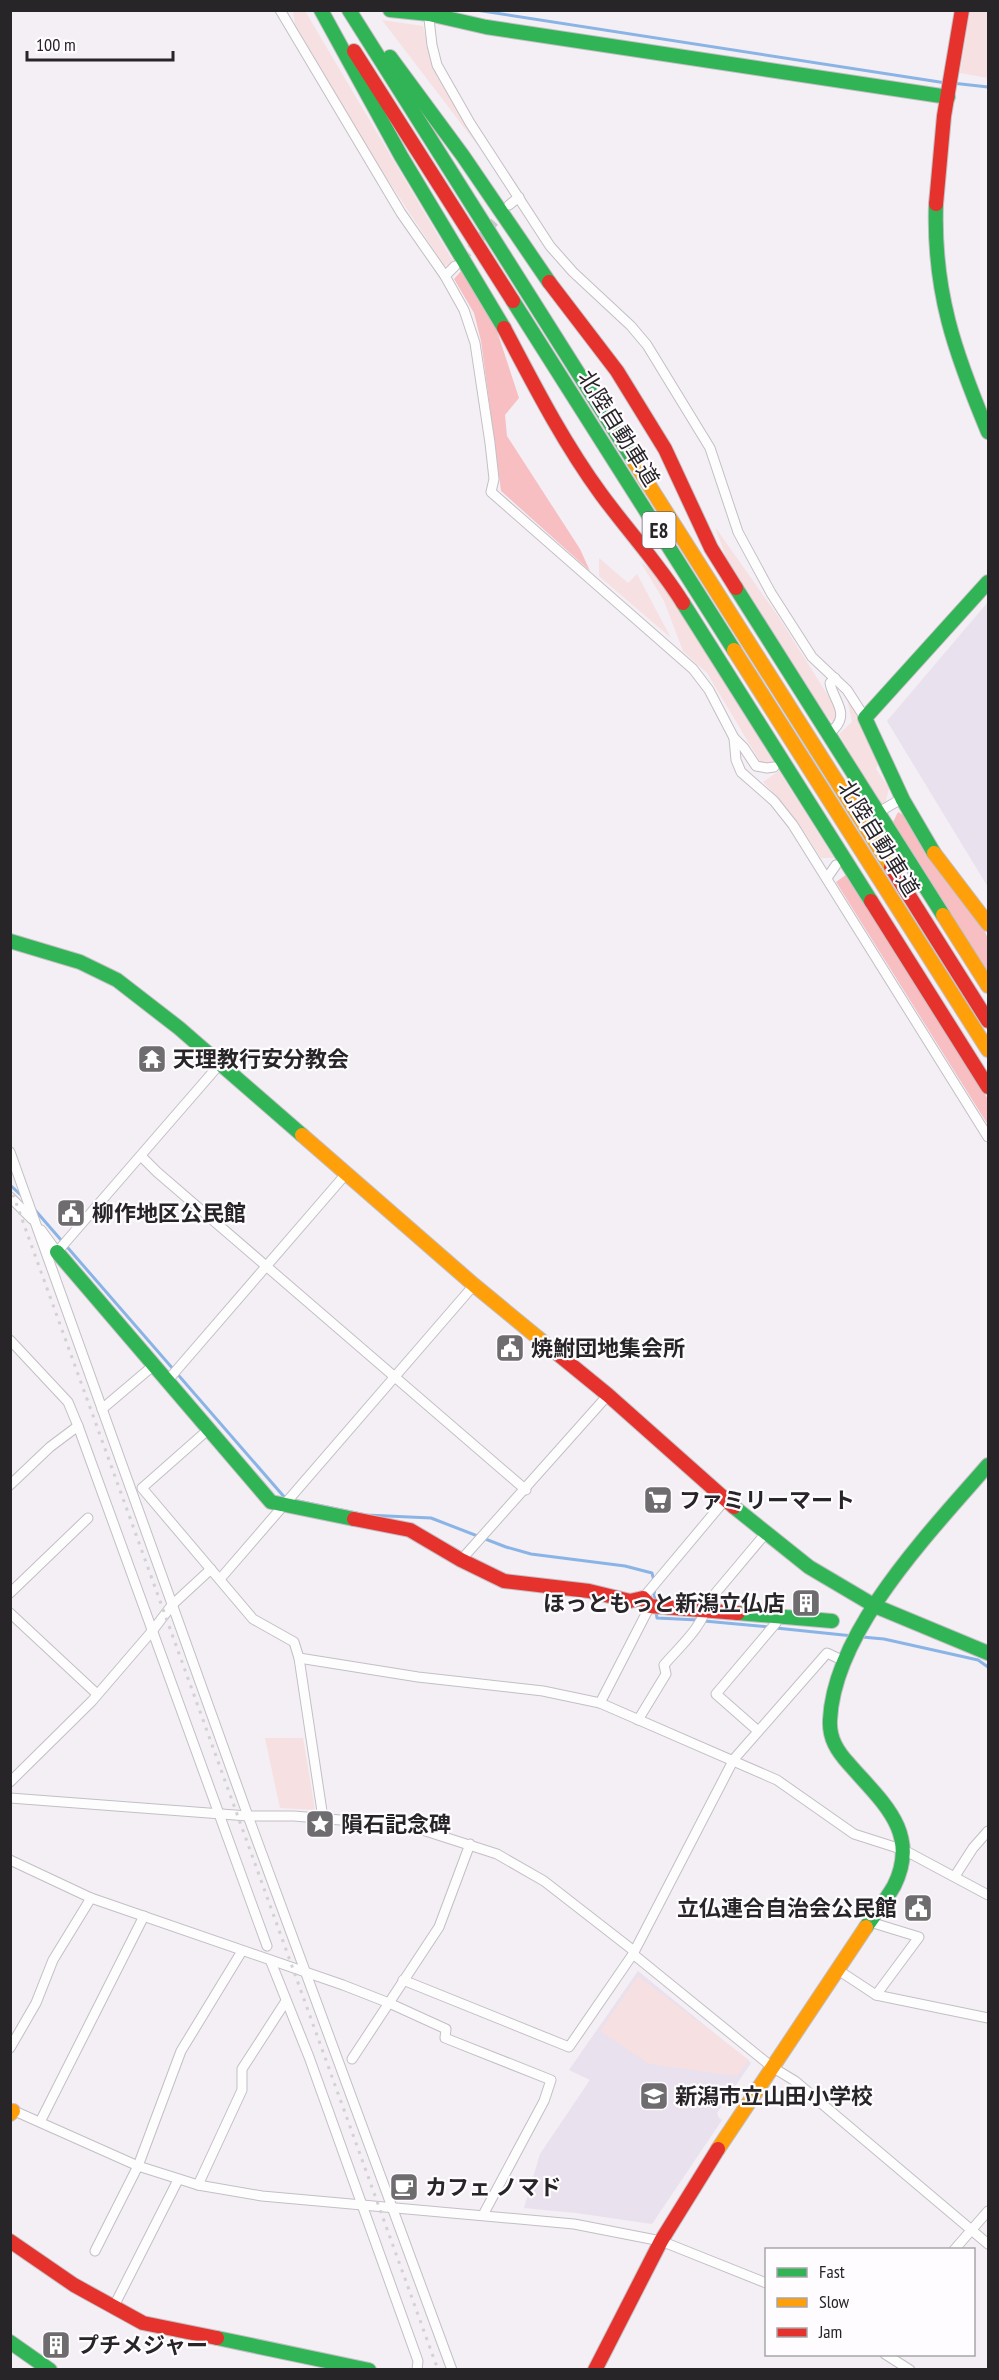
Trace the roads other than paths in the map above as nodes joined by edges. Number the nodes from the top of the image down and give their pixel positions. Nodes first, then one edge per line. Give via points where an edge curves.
1 (280, 10) edge
2 (321, 10) edge
3 (329, 10) edge
4 (349, 10) edge
5 (355, 10) edge
6 (962, 10) edge
7 (396, 11) edge
8 (428, 12) edge
9 (948, 97) junction
10 (519, 197) junction
11 (509, 205) tunnel mouth
12 (455, 266) tunnel mouth
13 (445, 276) junction
14 (988, 432) edge
15 (988, 582) edge
16 (835, 678) junction
17 (865, 718) junction
18 (834, 729) dead end
19 (734, 738) junction
20 (774, 767) dead end
21 (901, 799) junction
22 (884, 809) dead end
23 (836, 865) dead end
24 (827, 878) junction
25 (988, 924) edge
26 (10, 941) edge
27 (988, 986) edge
28 (988, 1022) edge
29 (988, 1050) edge
30 (219, 1065) junction
31 (988, 1087) edge
32 (988, 1137) edge
33 (10, 1152) edge
34 (141, 1156) junction
35 (345, 1175) junction
36 (10, 1197) edge
37 (35, 1222) junction
38 (57, 1252) junction
39 (266, 1267) junction
40 (474, 1285) junction
41 (10, 1340) edge
42 (154, 1365) junction
43 (395, 1377) junction
44 (168, 1380) junction
45 (608, 1395) junction
46 (102, 1409) junction
47 (78, 1426) junction
48 (210, 1428) junction
49 (988, 1468) edge
50 (10, 1485) edge
51 (526, 1490) junction
52 (725, 1500) junction
53 (284, 1506) junction
54 (88, 1518) dead end
55 (766, 1533) junction
56 (461, 1560) junction
57 (211, 1569) junction
58 (220, 1579) junction
59 (10, 1593) edge
60 (646, 1602) junction
61 (172, 1605) junction
62 (875, 1606) junction
63 (706, 1611) junction
64 (10, 1613) edge
65 (778, 1617) junction
66 (832, 1621) dead end
67 (153, 1630) junction
68 (988, 1653) edge
69 (299, 1658) junction
70 (844, 1661) junction
71 (97, 1694) junction
72 (600, 1703) junction
73 (638, 1720) junction
74 (758, 1731) junction
75 (734, 1759) junction
76 (10, 1782) edge
77 (10, 1798) edge
78 (219, 1813) junction
79 (249, 1816) junction
80 (323, 1818) junction
81 (988, 1831) edge
82 (470, 1844) junction
83 (904, 1850) junction
84 (10, 1860) edge
85 (955, 1876) junction
86 (988, 1895) edge
87 (91, 1898) junction
88 (144, 1916) junction
89 (870, 1922) junction
90 (267, 1946) dead end
91 (242, 1951) junction
92 (633, 1952) junction
93 (271, 1962) junction
94 (838, 1970) junction
95 (307, 1973) junction
96 (403, 1980) junction
97 (876, 1995) junction
98 (286, 2001) junction
99 (389, 2002) junction
100 (988, 2018) edge
101 (10, 2048) edge
102 (352, 2059) dead end
103 (772, 2067) junction
104 (11, 2111) edge
105 (40, 2122) junction
106 (138, 2166) junction
107 (178, 2180) junction
108 (198, 2185) junction
109 (362, 2205) junction
110 (393, 2207) junction
111 (988, 2211) edge
112 (483, 2215) junction
113 (972, 2230) junction
114 (10, 2241) edge
115 (661, 2241) junction
116 (988, 2244) edge
117 (956, 2248) edge
118 (95, 2251) dead end
119 (765, 2283) edge
120 (112, 2307) junction
121 (10, 2342) edge
122 (887, 2356) edge
123 (362, 2369) edge
124 (50, 2370) edge
125 (417, 2370) edge
126 (452, 2370) edge
127 (596, 2370) edge
128 (910, 2370) edge

1 - 13 street via 401,213
2 - 31 main road via 401,156 493,306 550,415 602,494 666,576
3 - 29 main road, 北陸自動車道 / E8
4 - 28 main road, 北陸自動車道 / E8
5 - 27 main road via 463,156 536,266 617,371 665,449 711,548
6 - 9 main road
7 - 8 main road
8 - 9 main road via 486,27
8 - 10 street via 441,74
9 - 14 main road via 936,173 933,224 941,296 961,367
10 - 11 street
10 - 16 street via 562,260 647,345 705,439 738,532 771,593 798,639
12 - 13 street
13 - 19 street via 464,310 475,343 494,479 491,492 693,669 709,690
15 - 17 main road
16 - 17 street
16 - 18 street via 830,683 842,715
17 - 21 main road via 882,764
19 - 20 street via 756,766
19 - 24 street via 741,772 784,813
21 - 22 street
21 - 25 main road via 963,894
23 - 24 street
24 - 32 street
26 - 30 main road via 80,962 117,980
30 - 34 street
30 - 35 main road
33 - 37 street
34 - 38 street
34 - 39 street
35 - 39 street
35 - 40 main road
36 - 37 street
37 - 38 street
37 - 46 street
38 - 42 main road
39 - 43 street
39 - 44 street
40 - 43 street
40 - 45 main road
41 - 47 street via 68,1402
42 - 44 main road
42 - 46 street
43 - 51 street
43 - 53 street
44 - 48 main road
45 - 51 street
45 - 52 main road
46 - 61 street
47 - 50 street
47 - 67 street
48 - 53 main road via 271,1502
48 - 57 street via 142,1488
49 - 62 main road via 907,1559
51 - 56 street
52 - 55 main road
52 - 60 street
53 - 56 main road via 410,1530
53 - 58 street
54 - 59 street
55 - 62 main road via 808,1567
55 - 63 street via 708,1602
56 - 60 main road via 504,1581
57 - 58 street
57 - 61 street
58 - 69 street via 252,1619 294,1642
60 - 63 main road
60 - 72 street
61 - 67 street
61 - 79 street
62 - 68 main road
62 - 70 main road
63 - 65 main road
63 - 73 street via 664,1665 666,1674
64 - 71 street
65 - 66 main road
65 - 74 street via 716,1694
67 - 71 street
67 - 78 street
69 - 72 street via 543,1691
69 - 80 street
70 - 74 street via 827,1653
70 - 83 main road via 830,1719 833,1742 895,1817
71 - 76 street
72 - 73 street
73 - 75 street
74 - 75 street
75 - 83 street via 777,1780 854,1834
75 - 92 street
77 - 78 street
78 - 79 street
78 - 90 street
79 - 80 street
79 - 95 street
80 - 82 street via 410,1827
81 - 85 street
82 - 92 street via 497,1854 544,1881
82 - 96 street via 439,1927
83 - 85 street
83 - 89 main road via 894,1885
84 - 87 street
85 - 86 street
87 - 88 street
87 - 101 street via 53,1960 36,2003
88 - 91 street
88 - 105 street
89 - 94 main road
89 - 97 street via 919,1937
91 - 93 street
91 - 106 street via 181,2051
92 - 96 street via 570,2047
92 - 103 street
93 - 95 street
93 - 98 street
94 - 97 street
94 - 103 main road
95 - 99 street
95 - 110 street
96 - 99 street
97 - 100 street
98 - 108 street via 242,2069 242,2090
98 - 109 street
99 - 102 street
99 - 112 street via 446,2029 445,2038 551,2080 544,2101
103 - 113 street via 795,2081
103 - 115 main road
104 - 105 street
105 - 106 street
106 - 107 street
106 - 118 street
107 - 108 street
107 - 120 street
108 - 109 street via 262,2196
109 - 110 street
109 - 125 street via 418,2361
110 - 112 street
110 - 126 street
111 - 113 street
112 - 115 street via 574,2224
113 - 116 street
113 - 117 street
114 - 120 main road
115 - 119 street
115 - 127 main road
120 - 123 main road via 155,2328
121 - 124 main road
122 - 128 street

